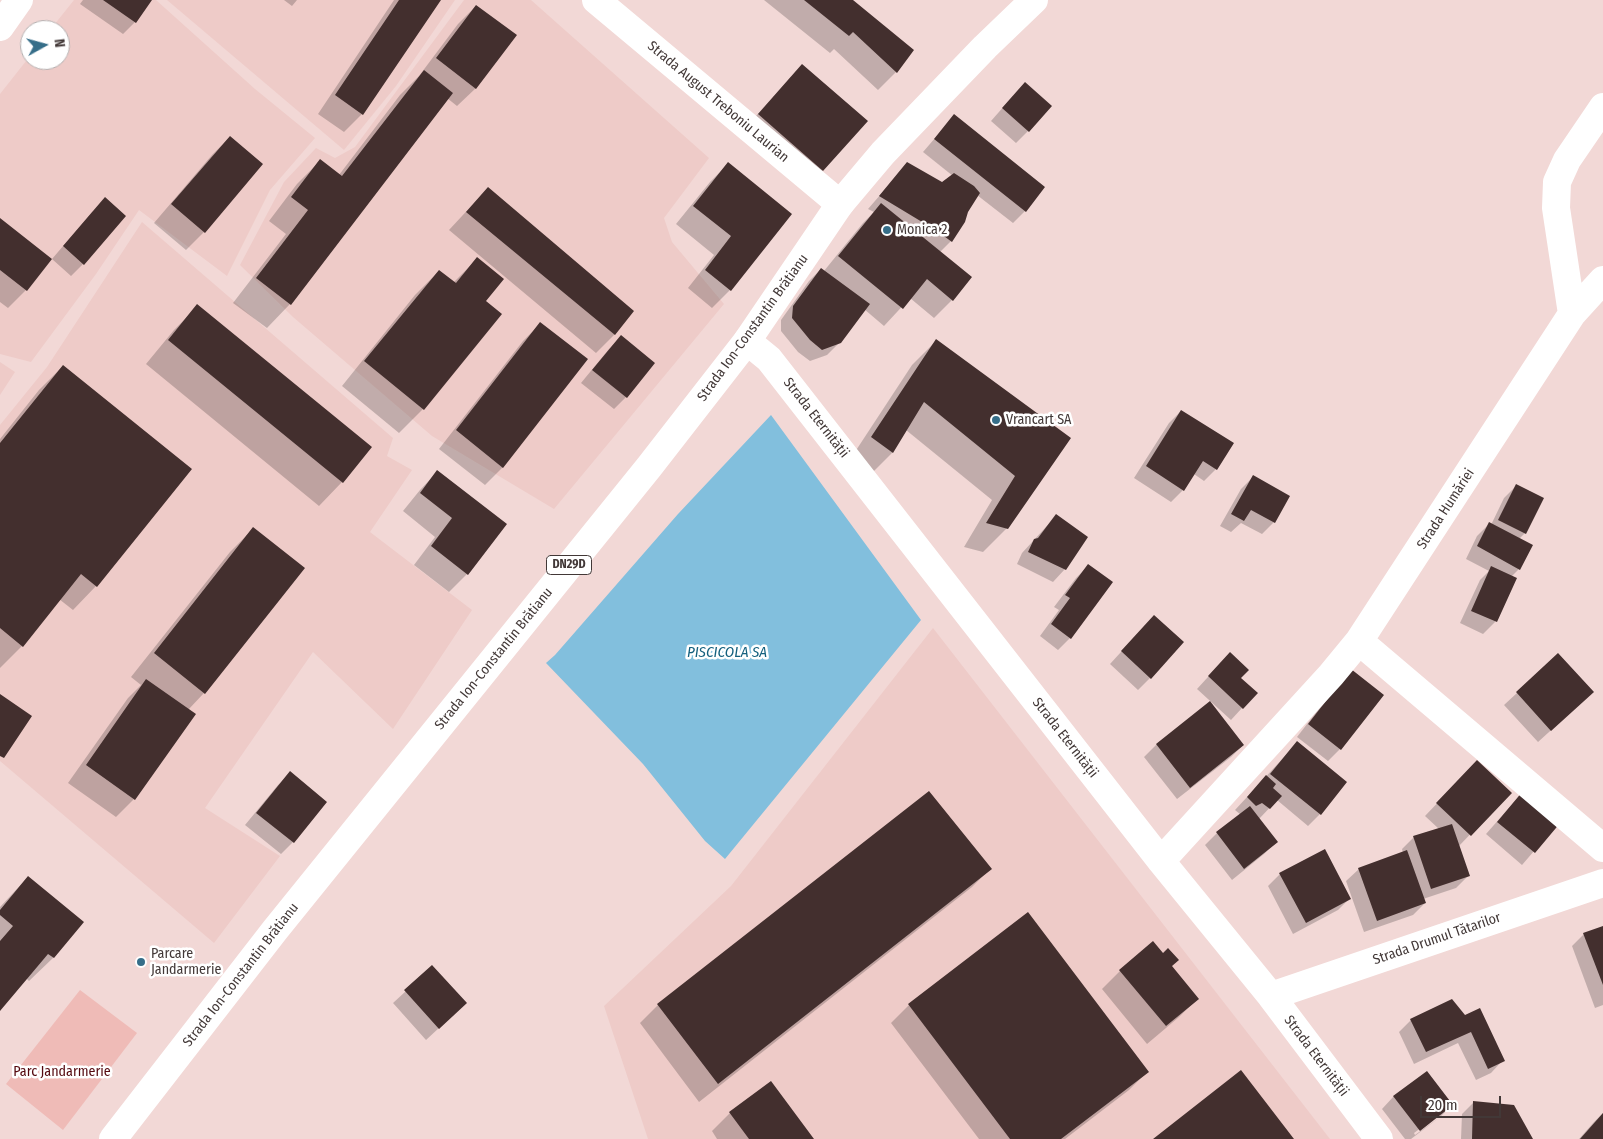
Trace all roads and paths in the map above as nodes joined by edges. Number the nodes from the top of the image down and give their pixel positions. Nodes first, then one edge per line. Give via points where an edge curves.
1 (19, 0) edge
2 (596, 0) edge
3 (1034, 0) edge
4 (0, 27) edge
5 (1603, 107) edge
6 (840, 204) junction
7 (1603, 280) edge
8 (1572, 314) junction
9 (747, 341) junction
10 (1359, 641) junction
11 (1603, 848) edge
12 (1161, 861) junction
13 (1603, 883) edge
14 (1271, 996) junction
15 (113, 1139) edge
16 (1379, 1139) edge

1 - 4 street
2 - 6 street, Strada August Treboniu Laurian
3 - 6 street, Strada Ion-Constantin Brătianu / DN29D via 883,153
5 - 8 street via 1567,160 1557,182 1556,208
6 - 9 street, Strada Ion-Constantin Brătianu / DN29D
7 - 8 street, Strada Humăriei
8 - 10 street, Strada Humăriei
9 - 12 street, Strada Eternității via 769,359
9 - 15 street, Strada Ion-Constantin Brătianu / DN29D via 275,930
10 - 11 street
10 - 12 street, Strada Humăriei
12 - 14 street, Strada Eternității
13 - 14 street, Strada Drumul Tătarilor
14 - 16 street, Strada Eternității

